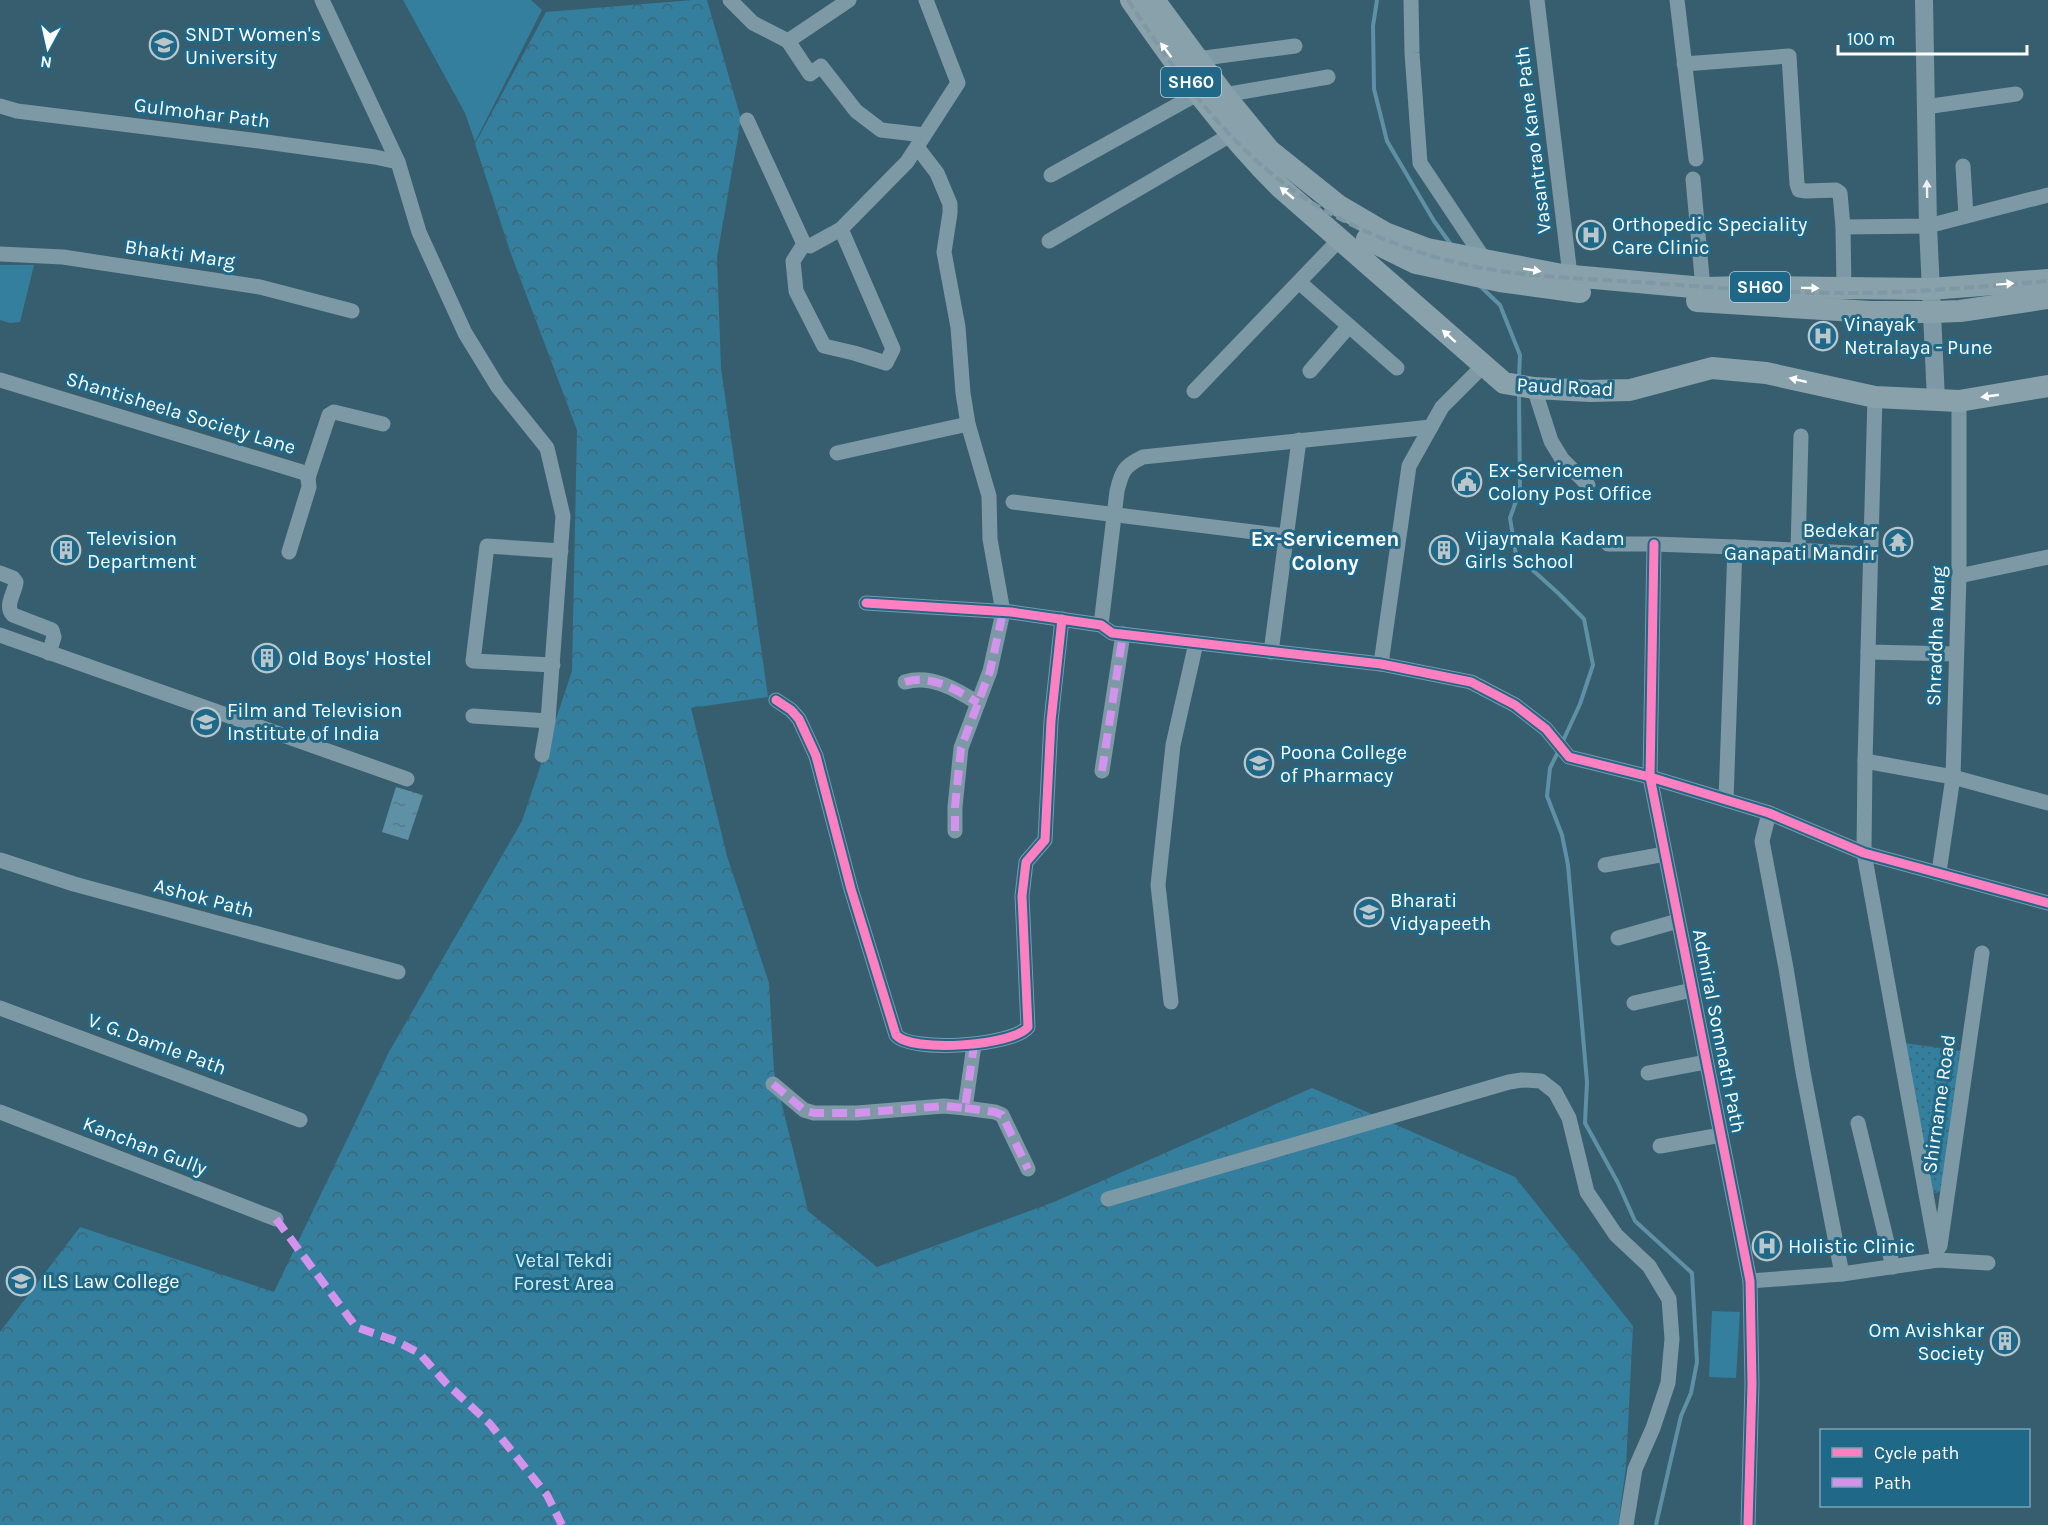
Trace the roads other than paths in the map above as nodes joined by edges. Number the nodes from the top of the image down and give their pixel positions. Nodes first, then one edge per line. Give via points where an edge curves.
1 (321, 0) edge
2 (729, 0) edge
3 (849, 0) edge
4 (926, 0) edge
5 (1131, 0) edge
6 (1154, 0) edge
7 (1411, 0) edge
8 (1537, 0) edge
9 (1677, 0) edge
10 (1924, 0) edge
11 (788, 41) junction
12 (1295, 46) dead end
13 (1197, 59) junction
14 (1684, 64) junction
15 (1328, 77) dead end
16 (1199, 93) junction
17 (2016, 94) dead end
18 (1224, 95) junction
19 (0, 106) edge
20 (1925, 107) junction
21 (747, 120) dead end
22 (1232, 134) junction
23 (921, 141) junction
24 (1696, 159) dead end
25 (398, 162) junction
26 (1963, 166) dead end
27 (1051, 176) dead end
28 (1693, 178) dead end
29 (2048, 195) edge
30 (1966, 216) junction
31 (1928, 226) junction
32 (1843, 227) junction
33 (841, 229) junction
34 (1340, 239) junction
35 (1049, 241) dead end
36 (804, 244) junction
37 (0, 254) edge
38 (1428, 255) junction
39 (1478, 268) junction
40 (1570, 275) junction
41 (2048, 280) edge
42 (1299, 282) junction
43 (1396, 288) junction
44 (1703, 288) junction
45 (1844, 289) junction
46 (1930, 289) junction
47 (2048, 298) edge
48 (352, 311) dead end
49 (1932, 312) junction
50 (1349, 326) junction
51 (1483, 366) junction
52 (1397, 368) dead end
53 (1310, 371) dead end
54 (0, 380) edge
55 (2048, 386) edge
56 (1523, 387) junction
57 (1194, 391) dead end
58 (1875, 397) junction
59 (1936, 400) junction
60 (1959, 400) junction
61 (383, 424) dead end
62 (968, 424) junction
63 (1431, 427) junction
64 (1801, 436) dead end
65 (1299, 440) junction
66 (837, 453) dead end
67 (308, 478) junction
68 (1588, 485) dead end
69 (1013, 502) dead end
70 (1114, 513) junction
71 (1286, 536) junction
72 (1608, 544) dead end
73 (1654, 544) junction
74 (1735, 547) junction
75 (1798, 550) junction
76 (561, 551) junction
77 (289, 552) dead end
78 (1870, 554) junction
79 (2048, 557) edge
80 (0, 573) edge
81 (1959, 576) junction
82 (866, 603) dead end
83 (1003, 612) junction
84 (1062, 619) junction
85 (1101, 625) junction
86 (1123, 634) junction
87 (0, 635) edge
88 (1196, 643) junction
89 (1270, 652) junction
90 (1868, 652) junction
91 (49, 653) junction
92 (1956, 654) junction
93 (1381, 664) junction
94 (553, 665) junction
95 (906, 682) dead end
96 (776, 700) dead end
97 (978, 703) junction
98 (473, 716) dead end
99 (548, 721) junction
100 (542, 755) dead end
101 (1865, 761) junction
102 (1102, 771) dead end
103 (1650, 777) junction
104 (1953, 777) junction
105 (407, 778) dead end
106 (1726, 800) junction
107 (2048, 803) edge
108 (1769, 813) junction
109 (955, 831) dead end
110 (1864, 853) junction
111 (1665, 854) junction
112 (0, 860) edge
113 (1605, 865) dead end
114 (1939, 872) junction
115 (2048, 903) edge
116 (1678, 921) junction
117 (1617, 938) dead end
118 (1982, 953) dead end
119 (398, 972) dead end
120 (1692, 990) junction
121 (1171, 1002) dead end
122 (1634, 1003) dead end
123 (0, 1008) edge
124 (974, 1045) junction
125 (1706, 1062) junction
126 (1648, 1073) dead end
127 (773, 1084) dead end
128 (965, 1108) junction
129 (0, 1112) edge
130 (300, 1120) dead end
131 (1858, 1122) dead end
132 (1721, 1135) junction
133 (1660, 1146) dead end
134 (1028, 1169) dead end
135 (1108, 1198) dead end
136 (276, 1219) dead end
137 (1938, 1260) junction
138 (1988, 1263) dead end
139 (1893, 1267) junction
140 (1842, 1275) junction
141 (1750, 1281) junction
142 (1626, 1525) edge
143 (1748, 1525) edge

1 - 25 street
2 - 11 street via 753,23
3 - 11 street
4 - 23 street via 958,83
16 -> 5 main road, Paud Road / SH60
6 - 13 main road
7 - 39 street via 1420,163
8 - 40 street, Vasantrao Kane Path
9 - 14 street
10 - 20 street
11 - 23 street via 810,74 820,66 856,111 881,130
12 - 13 street
13 - 18 main road
14 - 24 street
14 - 32 street via 1789,56 1797,184 1799,190 1840,193
15 - 18 street
16 - 22 main road, Paud Road / SH60
16 - 27 street
17 - 20 street
18 - 38 main road, SH60 via 1269,150 1322,193
19 - 25 street, Gulmohar Path
31 -> 20 street
21 - 36 street
34 -> 22 main road, Paud Road / SH60 via 1280,187
22 - 35 street
23 - 33 street via 907,162
23 - 62 street via 950,204 944,252 958,327
25 - 76 street via 418,232 465,333 498,387 547,448 563,516
26 - 30 street
28 - 44 street
29 - 30 street
30 - 31 street
31 - 32 street
31 - 46 street
32 - 45 street
33 - 36 street via 810,246
33 - 36 street via 893,349 886,363 824,346 796,291 793,261
34 - 42 street
34 - 43 main road, Paud Road / SH60
37 - 48 street, Bhakti Marg via 63,257 260,287
38 - 39 main road, SH60
38 - 43 main road
39 -> 40 main road, SH60
39 - 49 main road via 1561,290 1652,299
40 - 44 main road, SH60
46 -> 41 main road, SH60
42 - 50 street
42 - 57 street
51 -> 43 main road, Paud Road / SH60
44 -> 45 main road, SH60
45 - 46 main road, SH60
46 - 49 street
47 - 49 main road
49 - 59 street
50 - 52 street
50 - 53 street
51 - 56 main road, Paud Road / SH60 via 1497,379
51 - 63 street via 1442,407
54 - 67 street, Shantisheela Society Lane via 304,473
55 -> 60 main road, Paud Road
58 -> 56 main road, Paud Road via 1766,373 1712,368 1630,390
56 - 68 street via 1562,459
58 - 59 main road, Paud Road
58 - 78 street
59 - 60 main road, Paud Road
60 - 81 street, Shraddha Marg
61 - 67 street via 334,411 329,415
62 - 66 street
62 - 83 street via 989,496 990,538
63 - 65 street
63 - 93 street via 1409,466
64 - 75 street
65 - 70 street via 1143,457 1122,471
65 - 71 street
67 - 77 street, Shantisheela Society Lane
69 - 70 street
70 - 71 street
70 - 85 street
71 - 89 street
72 - 73 street
73 - 74 street
73 - 103 street, Admiral Somnath Path
74 - 75 street
74 - 106 street
75 - 78 street
76 - 94 street
76 - 94 street via 487,546 473,661
78 - 90 street
79 - 81 street
80 - 91 street via 16,582 10,612 52,630
81 - 92 street, Shraddha Marg
82 - 83 street
83 - 84 street
83 - 97 street via 993,660
84 - 85 street
84 - 124 street via 1045,840 1026,862 1022,896 1028,1027 1019,1035
85 - 86 street via 1112,633
86 - 88 street
86 - 102 street
87 - 91 street
88 - 89 street
88 - 121 street via 1173,746 1158,885
89 - 93 street
90 - 92 street
90 - 101 street
91 - 105 street
92 - 104 street, Shraddha Marg
93 - 103 street via 1471,682 1515,705 1546,729 1569,757
94 - 99 street
95 - 97 street via 915,679 940,684
96 - 124 street via 799,719 816,756 851,889 896,1035 908,1043
97 - 109 street via 961,748
98 - 99 street
99 - 100 street
101 - 104 street
101 - 110 street
103 - 106 street
103 - 111 street, Admiral Somnath Path
104 - 107 street
104 - 114 street, Shraddha Marg
106 - 108 street
108 - 110 street
108 - 140 street via 1762,841
110 - 114 street
110 - 137 street
111 - 113 street
111 - 116 street, Admiral Somnath Path
112 - 119 street, Ashok Path via 74,884
114 - 115 street
116 - 117 street
116 - 120 street, Admiral Somnath Path
118 - 137 street, Shirname Road
120 - 122 street
120 - 125 street, Admiral Somnath Path
123 - 130 street, V. G. Damle Path
124 - 128 street
125 - 126 street
125 - 132 street, Admiral Somnath Path
127 - 128 street via 813,1113
128 - 134 street via 1004,1117
129 - 136 street, Kanchan Gully
131 - 139 street
132 - 133 street
132 - 141 street, Admiral Somnath Path
135 - 142 street via 1509,1082 1541,1081 1555,1092 1569,1118 1587,1192 1616,1234 1649,1266 1669,1299 1672,1339 1668,1383 1635,1469
137 - 138 street
137 - 139 street
139 - 140 street
140 - 141 street
141 - 143 street, Admiral Somnath Path

